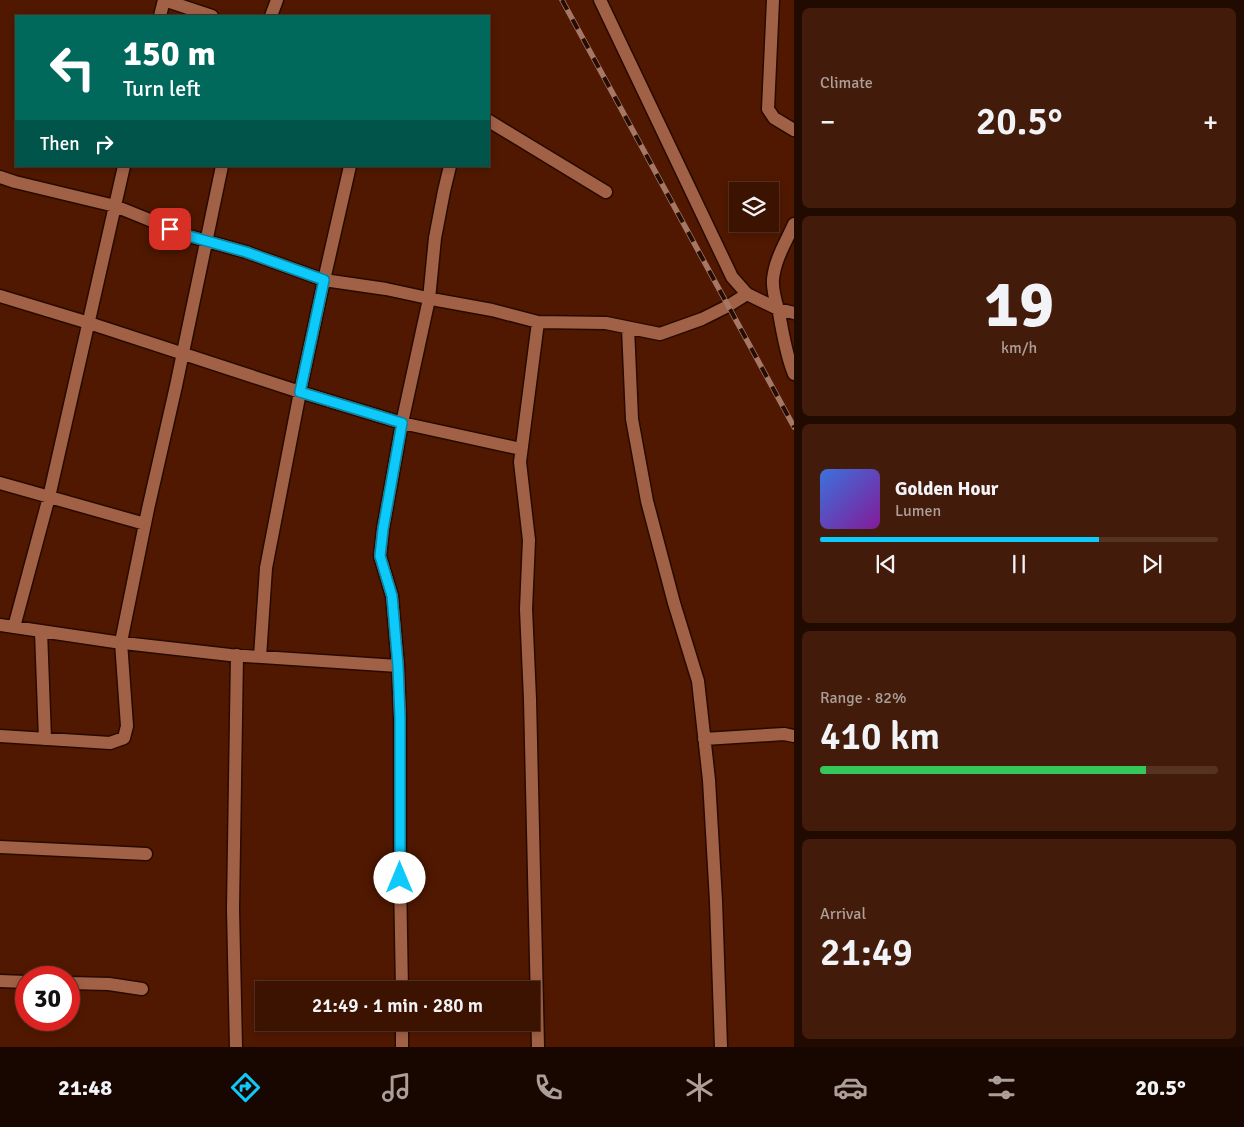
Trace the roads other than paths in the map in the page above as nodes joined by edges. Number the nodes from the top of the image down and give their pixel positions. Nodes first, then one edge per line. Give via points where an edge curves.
1 (164, 0) edge
2 (277, 0) edge
3 (600, 0) edge
4 (773, 0) edge
5 (160, 15) edge
6 (209, 15) edge
7 (271, 15) edge
8 (490, 122) edge
9 (794, 130) edge
10 (124, 167) edge
11 (222, 167) edge
12 (350, 167) edge
13 (450, 167) edge
14 (0, 177) edge
15 (606, 192) dead end
16 (115, 206) junction
17 (794, 224) edge
18 (206, 241) junction
19 (324, 280) junction
20 (747, 294) junction
21 (0, 296) edge
22 (429, 299) junction
23 (778, 308) junction
24 (794, 313) edge
25 (538, 322) junction
26 (89, 323) junction
27 (628, 328) junction
28 (183, 354) junction
29 (794, 374) edge
30 (300, 392) junction
31 (402, 423) junction
32 (521, 449) junction
33 (0, 483) edge
34 (49, 497) junction
35 (145, 524) junction
36 (0, 625) edge
37 (14, 627) junction
38 (41, 631) junction
39 (121, 642) junction
40 (237, 655) junction
41 (260, 657) junction
42 (398, 666) junction
43 (0, 736) edge
44 (794, 736) edge
45 (45, 739) junction
46 (704, 739) junction
47 (0, 847) edge
48 (146, 854) dead end
49 (0, 981) edge
50 (402, 981) edge
51 (15, 982) edge
52 (80, 983) edge
53 (142, 988) dead end
54 (402, 1031) edge
55 (236, 1047) edge
56 (402, 1047) edge
57 (538, 1047) edge
58 (721, 1047) edge

1 - 5 street
1 - 6 street
2 - 7 street
3 - 20 street via 732,277
4 - 9 street via 768,109 774,118
8 - 15 street
10 - 16 street
11 - 18 street
12 - 19 street
13 - 22 street via 435,238
14 - 16 street
16 - 18 street
16 - 26 street
17 - 23 street via 778,257 774,275 773,293
18 - 19 street
18 - 28 street
19 - 22 street
19 - 30 street
20 - 23 street
20 - 27 street via 702,319 660,334
21 - 26 street
22 - 25 street
22 - 31 street
23 - 24 street
23 - 29 street
25 - 27 street via 606,324
25 - 32 street
26 - 28 street
26 - 34 street
27 - 46 street via 632,419 647,501 698,681
28 - 30 street
28 - 35 street
30 - 31 street
30 - 41 street via 266,568
31 - 32 street
31 - 42 street via 380,556 392,596
32 - 57 street via 529,540 526,609
33 - 34 street
34 - 35 street
34 - 37 street
35 - 39 street
36 - 37 street
37 - 38 street
38 - 39 street
38 - 45 street
39 - 40 street
39 - 45 street via 127,726 124,738 110,743
40 - 41 street
40 - 55 street via 233,909
41 - 42 street
42 - 50 street
43 - 45 street
44 - 46 street
46 - 58 street via 716,901
47 - 48 street
49 - 51 street
52 - 53 street
54 - 56 street

